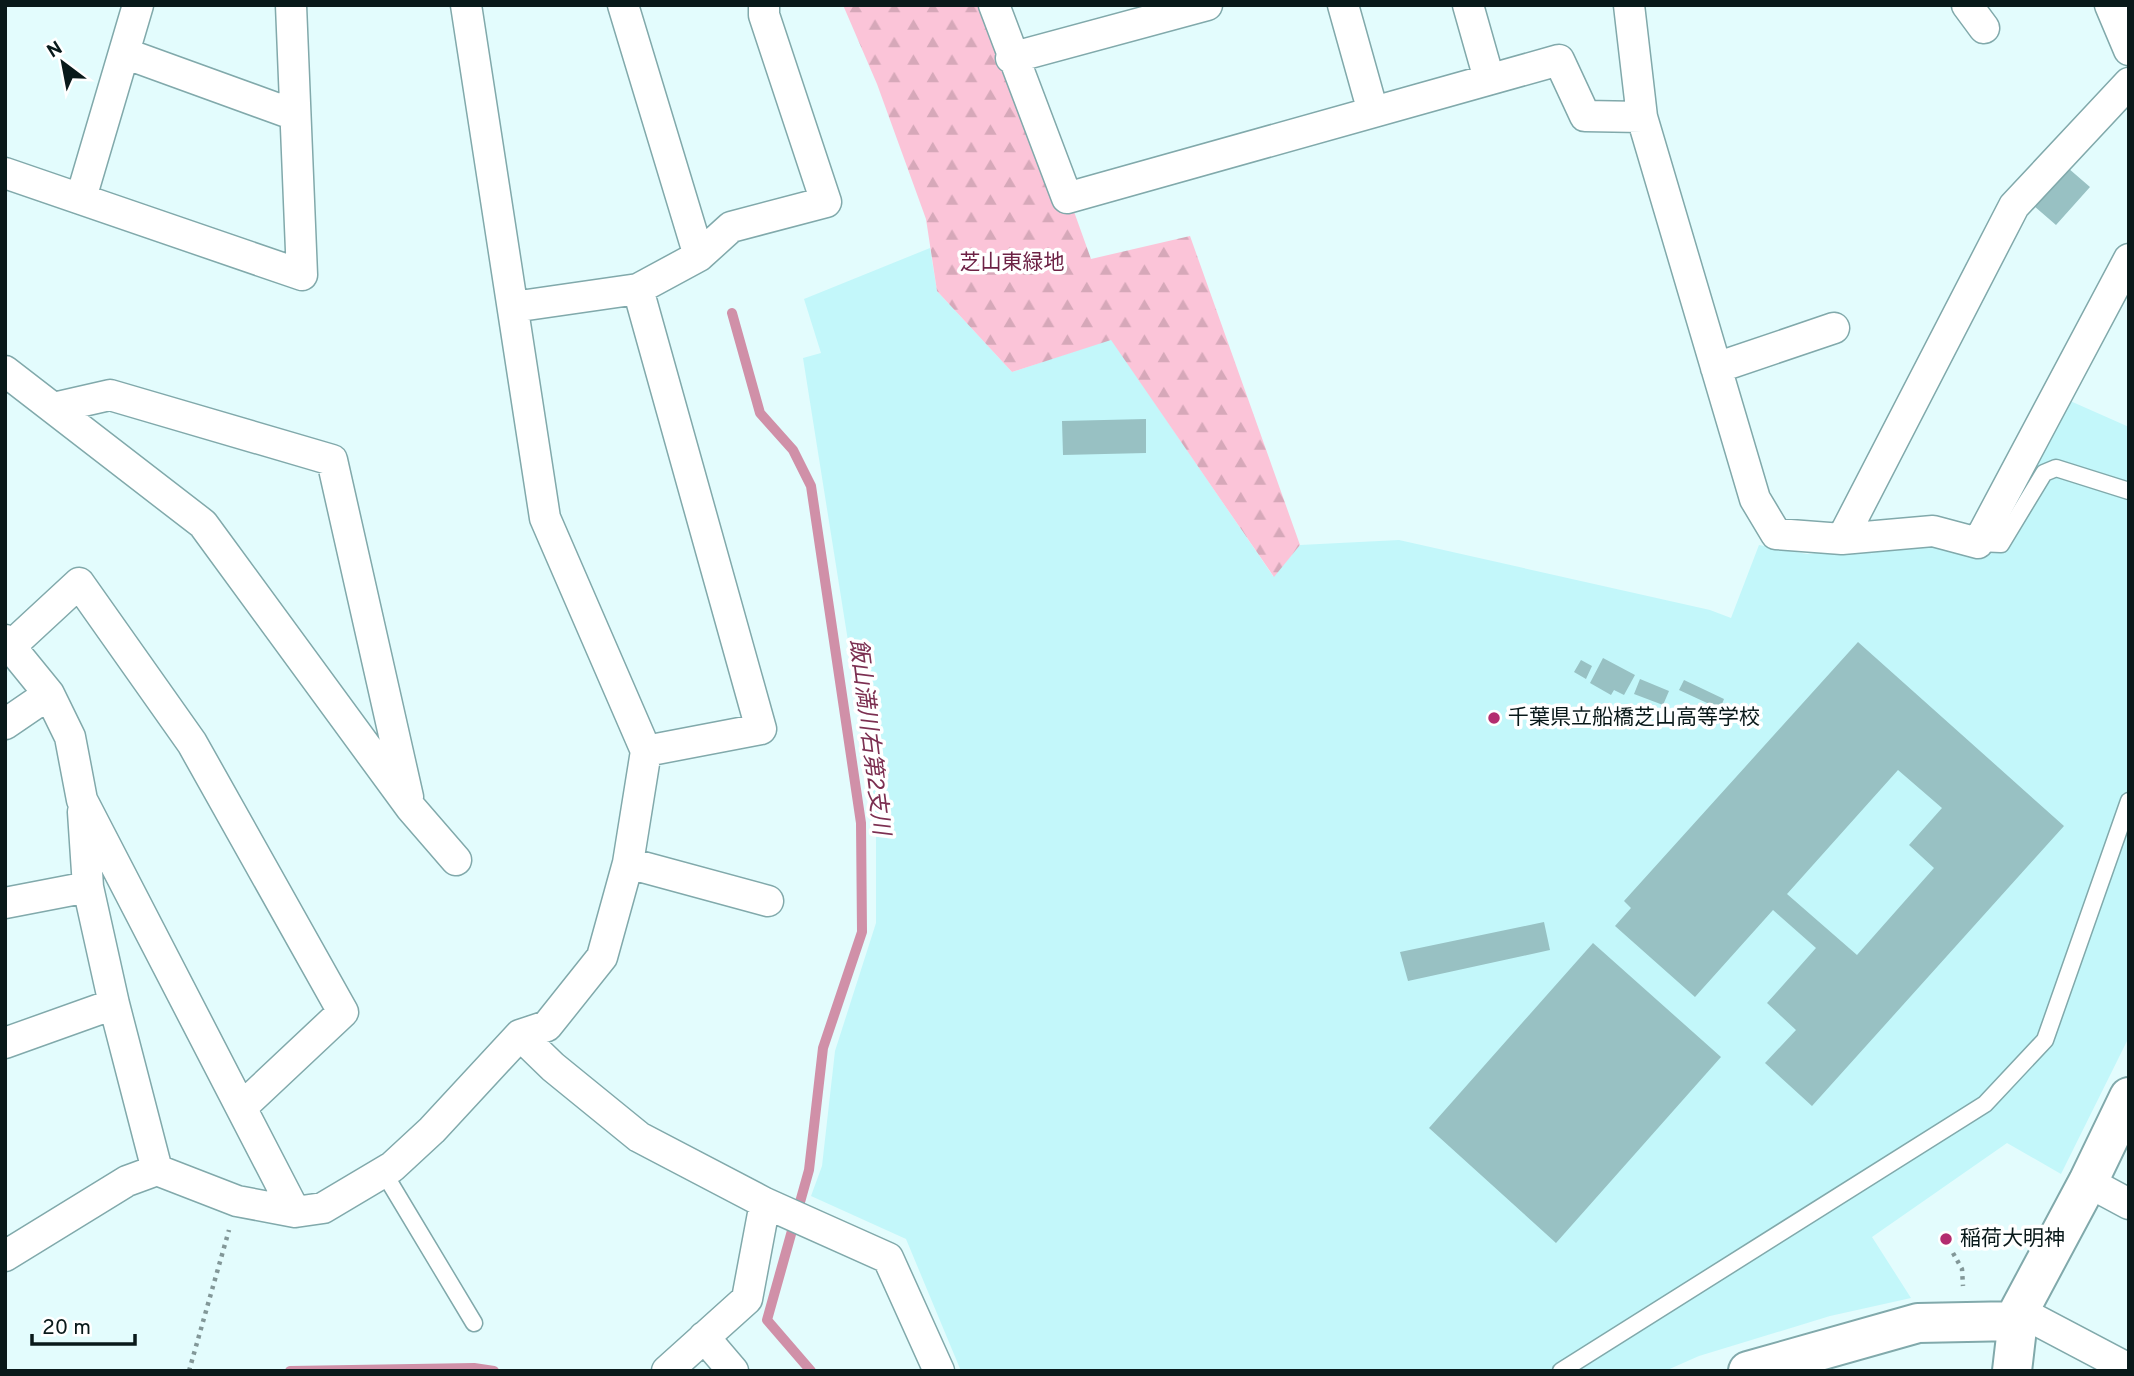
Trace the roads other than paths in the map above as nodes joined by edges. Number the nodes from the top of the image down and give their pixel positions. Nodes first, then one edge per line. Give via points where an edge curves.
1 (138, 5) edge
2 (290, 5) edge
3 (466, 5) edge
4 (624, 5) edge
5 (764, 5) edge
6 (993, 5) edge
7 (1207, 5) edge
8 (1343, 5) edge
9 (1468, 5) edge
10 (1629, 5) edge
11 (2110, 5) edge
12 (1123, 17) edge
13 (2129, 50) edge
14 (124, 53) junction
15 (1011, 58) junction
16 (1489, 79) junction
17 (2129, 83) edge
18 (1373, 112) junction
19 (295, 115) junction
20 (1642, 117) junction
21 (5, 173) edge
22 (81, 198) junction
23 (698, 256) junction
24 (2129, 259) edge
25 (638, 289) junction
26 (513, 307) junction
27 (1833, 328) dead end
28 (1717, 368) junction
29 (5, 371) edge
30 (53, 408) junction
31 (2129, 491) edge
32 (1842, 539) junction
33 (1978, 543) junction
34 (9, 643) edge
35 (50, 694) junction
36 (5, 724) edge
37 (646, 751) junction
38 (82, 800) junction
39 (2129, 801) edge
40 (411, 808) junction
41 (456, 860) dead end
42 (628, 863) junction
43 (88, 887) junction
44 (768, 901) dead end
45 (5, 903) edge
46 (114, 1004) junction
47 (520, 1035) junction
48 (5, 1043) edge
49 (2129, 1097) edge
50 (242, 1107) junction
51 (158, 1170) junction
52 (384, 1172) junction
53 (2088, 1182) junction
54 (765, 1203) junction
55 (2129, 1204) edge
56 (295, 1212) junction
57 (5, 1256) edge
58 (2017, 1316) junction
59 (474, 1324) dead end
60 (704, 1337) junction
61 (2129, 1369) edge
62 (667, 1371) edge
63 (733, 1371) edge
64 (939, 1371) edge
65 (1561, 1371) edge
66 (1748, 1371) edge
67 (2012, 1371) edge

1 - 14 street
2 - 19 street
3 - 26 street
4 - 23 street
5 - 23 street via 827,202 731,228
6 - 15 street
7 - 12 street
8 - 18 street
9 - 16 street
10 - 20 street
11 - 13 street
12 - 15 street
14 - 19 street
14 - 22 street
15 - 18 street via 1067,198
16 - 18 street
16 - 20 street via 1559,60 1585,116
17 - 32 street via 2014,206
19 - 22 street via 302,275
20 - 28 street
21 - 22 street
23 - 25 street
24 - 33 street
25 - 26 street
25 - 37 street via 761,729
26 - 37 street via 544,518
27 - 28 street
28 - 32 street via 1755,499 1776,534
29 - 30 street
30 - 40 street via 203,524
30 - 40 street via 110,395 332,460
31 - 33 lane via 2056,468 2044,473 2001,544
32 - 33 street via 1933,531
34 - 35 street
34 - 50 street via 79,583 192,743 343,1012
35 - 36 street
35 - 38 street via 70,737
37 - 42 street
38 - 43 street
38 - 50 street
39 - 65 lane via 2045,1040 1985,1104
40 - 41 street
42 - 44 street
42 - 47 street via 602,957 547,1026
43 - 45 street
43 - 46 street
46 - 48 street
46 - 51 street
47 - 52 street via 432,1130
47 - 54 street via 553,1068 639,1137
49 - 53 street
50 - 56 street
51 - 56 street via 237,1200
51 - 57 street via 127,1181
52 - 56 street via 323,1208
52 - 59 lane
53 - 55 street
53 - 58 street
54 - 60 street via 747,1299
54 - 64 street via 888,1258
58 - 61 street
58 - 66 street via 1918,1322
58 - 67 street
60 - 62 street
60 - 63 street

